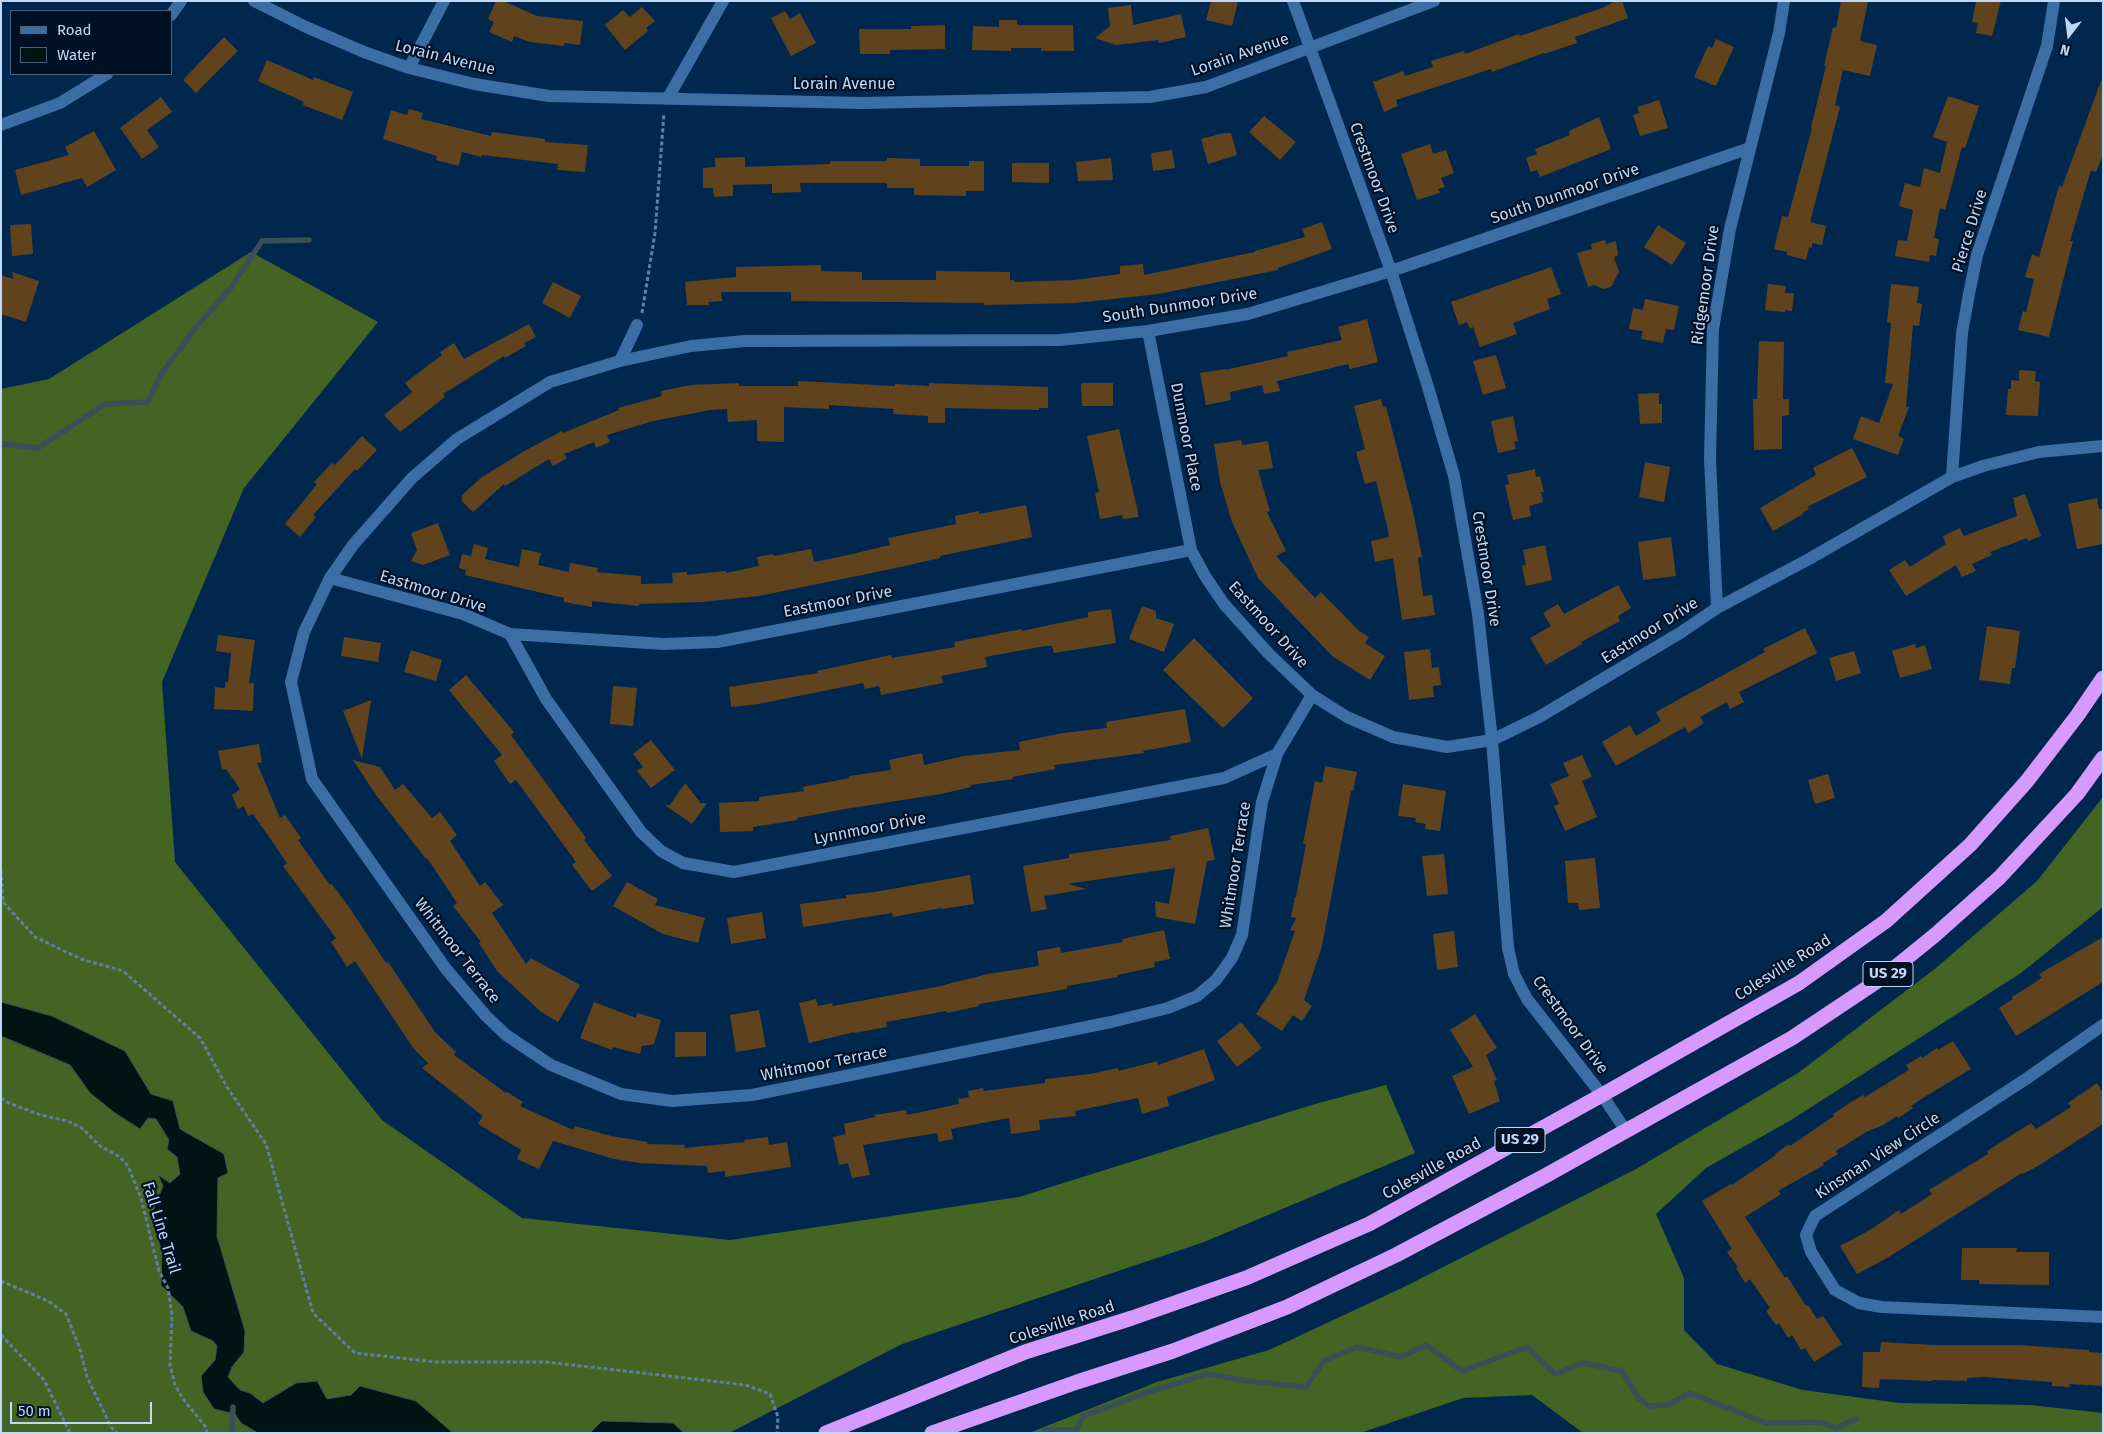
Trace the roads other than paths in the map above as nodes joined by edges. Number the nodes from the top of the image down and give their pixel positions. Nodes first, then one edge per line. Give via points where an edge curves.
1 (181, 1) edge
2 (254, 1) edge
3 (444, 1) edge
4 (724, 1) edge
5 (1293, 1) edge
6 (1434, 1) edge
7 (1784, 1) edge
8 (2054, 1) edge
9 (172, 14) edge
10 (1309, 48) junction
11 (409, 68) junction
12 (106, 75) edge
13 (668, 98) junction
14 (1, 125) edge
15 (1750, 148) junction
16 (1391, 271) junction
17 (637, 325) road end
18 (1148, 331) junction
19 (620, 361) junction
20 (2103, 446) edge
21 (1952, 476) junction
22 (1191, 550) junction
23 (330, 578) junction
24 (1717, 608) junction
25 (510, 634) junction
26 (2103, 678) edge
27 (1312, 696) junction
28 (1492, 740) junction
29 (1277, 754) junction
30 (2103, 758) edge
31 (2103, 1025) edge
32 (1602, 1095) junction
33 (1626, 1131) junction
34 (2103, 1317) edge
35 (826, 1433) edge
36 (932, 1433) edge

1 - 9 street
2 - 11 street, Lorain Avenue via 306,27
3 - 11 street
4 - 13 street
5 - 10 street, Crestmoor Drive
6 - 10 street, Lorain Avenue
7 - 15 street, Ridgemoor Drive
8 - 21 street, Pierce Drive via 2047,46 1975,265 1962,333
10 - 13 street, Lorain Avenue via 1206,87 1150,97 862,103
10 - 16 street, Crestmoor Drive
11 - 13 street, Lorain Avenue via 474,84 549,96
12 - 14 street via 60,103
15 - 16 street, South Dunmoor Drive
15 - 24 street, Ridgemoor Drive via 1730,229 1713,329 1710,459
16 - 18 street, South Dunmoor Drive via 1248,314
16 - 28 street, Crestmoor Drive via 1454,476 1478,614
17 - 19 street
18 - 19 street, South Dunmoor Drive via 1060,340 745,340 691,346
18 - 22 street, Dunmoor Place
19 - 23 street, Whitmoor Terrace via 550,382 457,439 412,478 353,544
20 - 21 street, Eastmoor Drive via 2038,452
21 - 24 street, Eastmoor Drive
22 - 25 street, Eastmoor Drive via 717,642 664,644
22 - 27 street, Eastmoor Drive via 1224,604
23 - 25 street, Eastmoor Drive via 463,614
23 - 29 street, Whitmoor Terrace via 304,632 291,682 312,779 446,969 486,1016 506,1035 551,1065 622,1094 672,1101 752,1095 1112,1022 1168,1008 1196,996 1216,980 1232,958 1242,934 1262,802
24 - 28 street, Eastmoor Drive via 1539,717
25 - 29 street, Lynnmoor Drive via 546,699 641,832 661,851 683,864 734,872 1224,778
26 - 32 highway, Colesville Road / US 29 via 2026,781 1970,845 1886,920 1799,983
27 - 28 street, Eastmoor Drive via 1347,717 1393,737 1447,746
27 - 29 street
28 - 32 street, Crestmoor Drive via 1508,948 1514,974 1527,999
30 - 33 highway, US 29 via 2077,794 1999,878 1882,978 1792,1038
31 - 34 street, Kinsman View Circle via 1815,1216 1806,1235 1812,1252 1835,1290 1859,1302 1881,1307
32 - 33 street, Crestmoor Drive
32 - 35 highway, Colesville Road / US 29 via 1368,1224 1246,1278 1025,1352
33 - 36 highway, US 29 via 1396,1255 1287,1307 1173,1351

